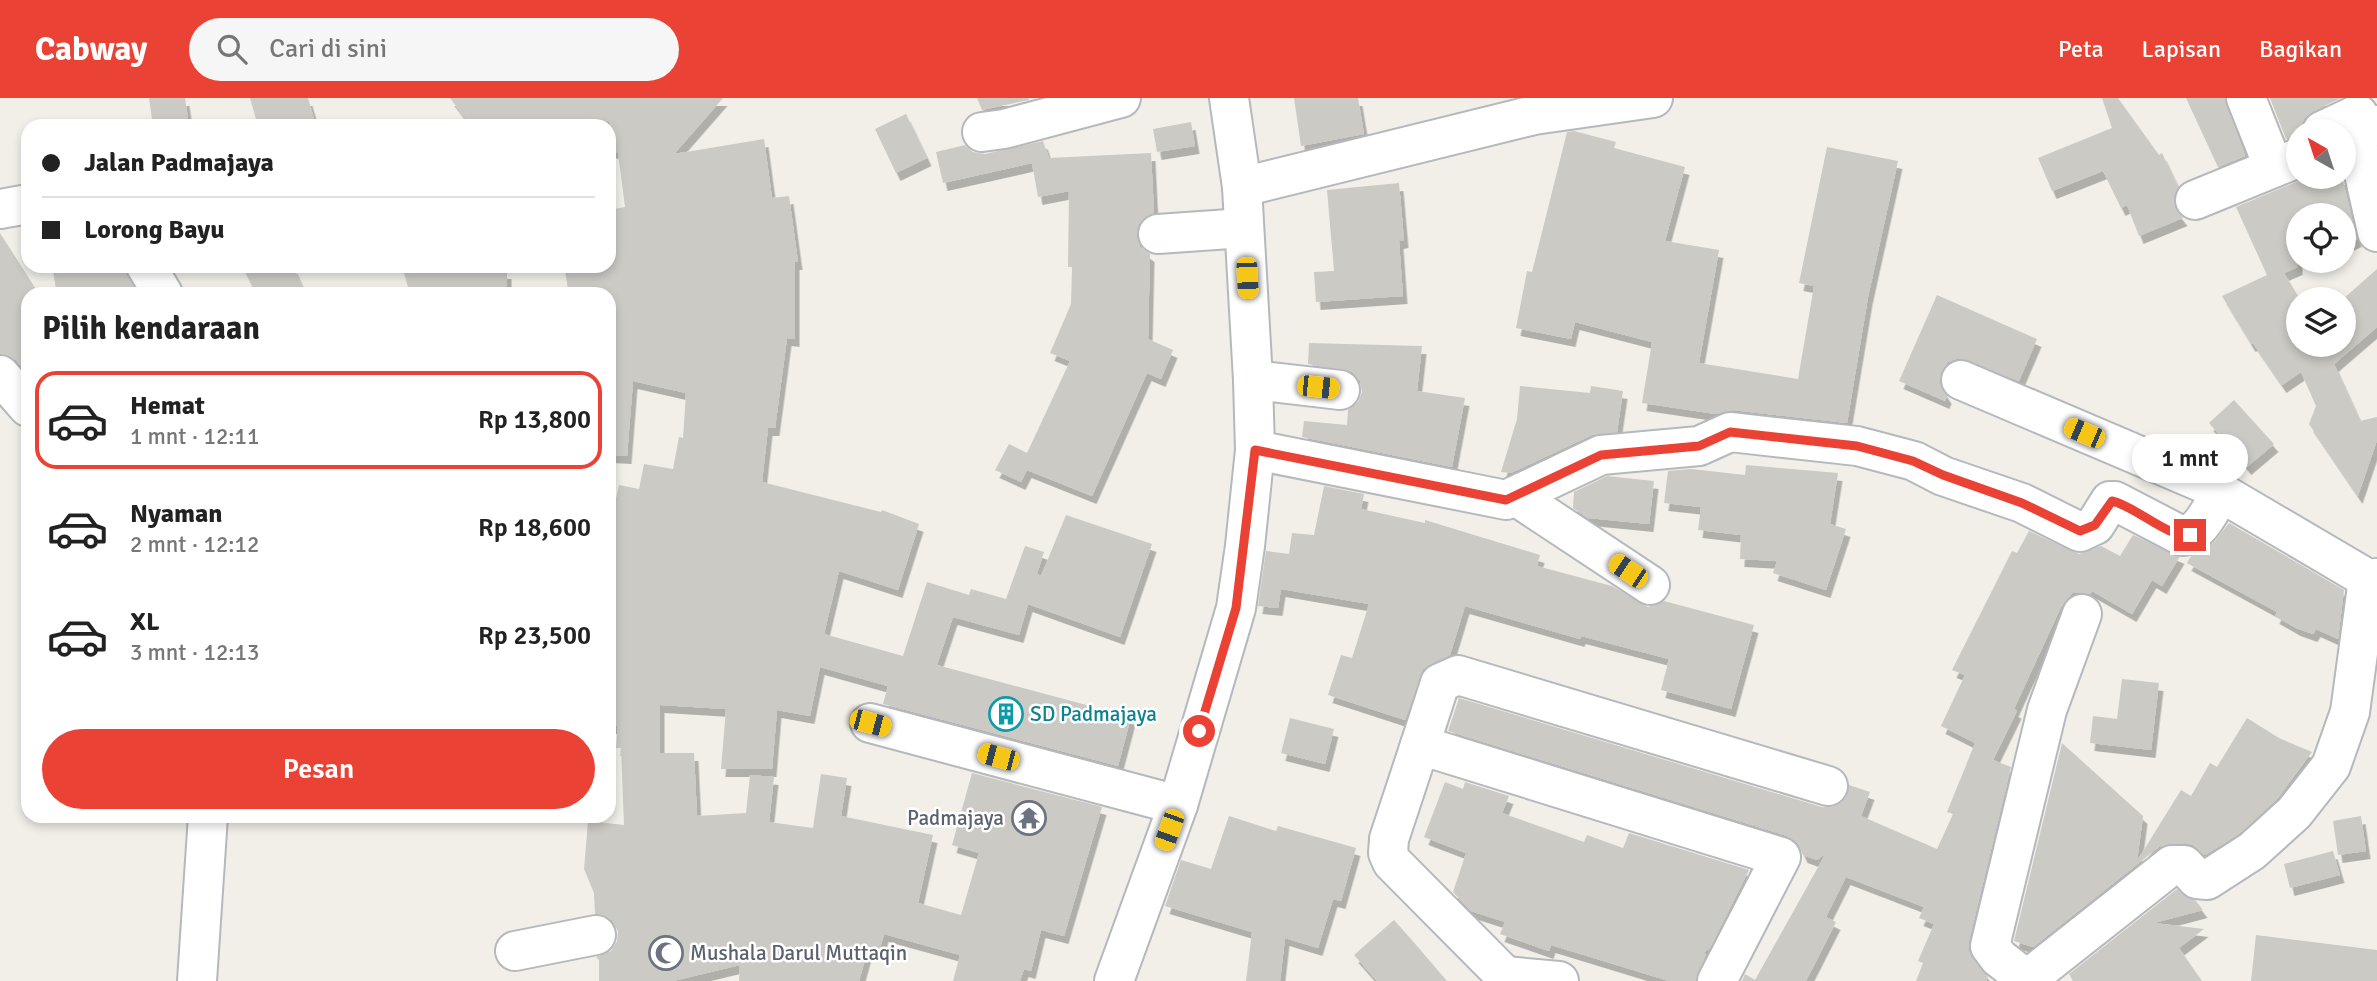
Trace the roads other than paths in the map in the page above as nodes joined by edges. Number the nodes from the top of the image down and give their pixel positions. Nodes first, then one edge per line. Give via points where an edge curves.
1 (1121, 98) edge
2 (1229, 98) edge
3 (1653, 98) edge
4 (2246, 98) edge
5 (982, 132) dead end
6 (2356, 138) edge
7 (2284, 156) edge
8 (1242, 187) junction
9 (2195, 200) dead end
10 (21, 205) edge
11 (0, 209) edge
12 (1244, 228) junction
13 (2377, 232) edge
14 (1158, 234) dead end
15 (0, 375) edge
16 (1253, 380) junction
17 (1961, 380) dead end
18 (1340, 390) dead end
19 (21, 399) edge
20 (1255, 450) junction
21 (2221, 492) junction
22 (1517, 497) junction
23 (2373, 578) edge
24 (1650, 585) dead end
25 (2082, 614) dead end
26 (870, 723) dead end
27 (1420, 745) junction
28 (1828, 786) dead end
29 (1178, 805) junction
30 (208, 823) edge
31 (596, 935) dead end
32 (513, 953) edge
33 (1507, 979) edge
34 (2025, 979) edge
35 (197, 981) edge
36 (1114, 981) edge
37 (1559, 981) edge
38 (1717, 981) edge

1 - 5 street
2 - 8 street
3 - 8 street via 1534,115
4 - 7 street
6 - 13 street
7 - 9 street
8 - 12 street
10 - 11 street
12 - 14 street
12 - 16 street
15 - 19 street
16 - 18 street
16 - 20 street
17 - 21 street
20 - 22 street via 1506,500
20 - 29 street via 1236,608
21 - 22 street via 2200,526 2187,536 2112,501 2095,525 2080,531 1913,461 1857,446 1730,432 1699,446 1601,455
21 - 23 street
22 - 24 street
23 - 34 street via 2350,712 2331,766 2294,813 2252,851 2207,880 2197,879 2183,865 2172,865
25 - 34 street via 2046,710 1990,946
26 - 29 street
27 - 28 street via 1440,683 1458,675
27 - 33 street via 1388,853
27 - 38 street via 1782,858
29 - 36 street
30 - 35 street
31 - 32 street
33 - 37 street

